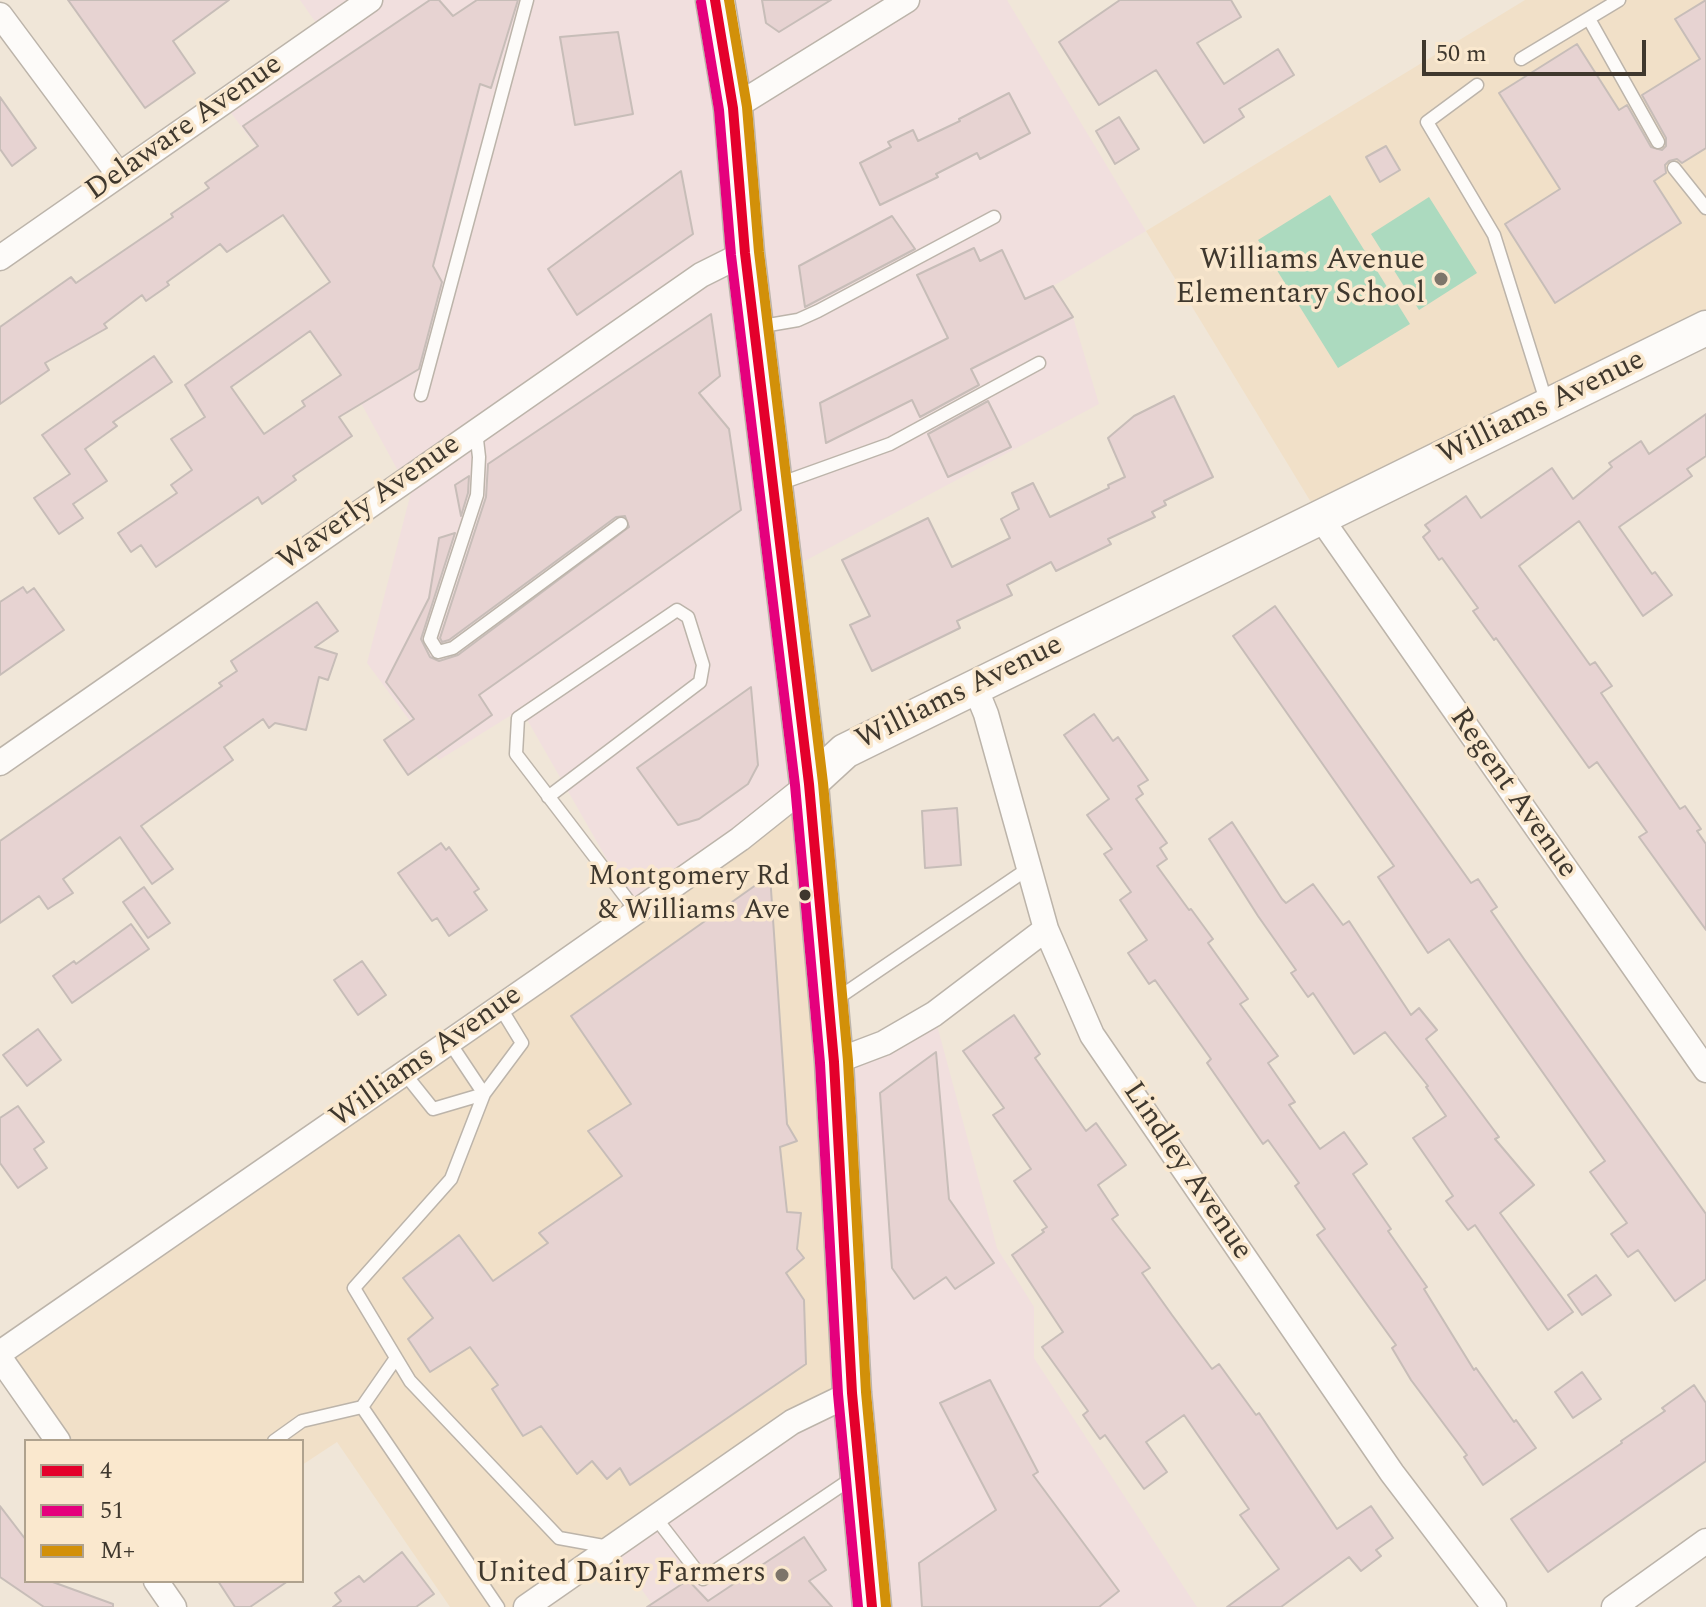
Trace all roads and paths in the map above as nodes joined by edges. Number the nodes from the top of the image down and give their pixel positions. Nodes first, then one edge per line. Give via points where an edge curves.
1 (527, 0) edge
2 (715, 0) edge
3 (907, 0) edge
4 (1619, 0) edge
5 (357, 4) edge
6 (0, 15) edge
7 (1589, 19) junction
8 (1521, 59) dead end
9 (1477, 85) dead end
10 (733, 108) junction
11 (1658, 142) dead end
12 (1674, 168) dead end
13 (119, 175) junction
14 (1706, 208) edge
15 (994, 217) dead end
16 (745, 253) junction
17 (0, 258) edge
18 (754, 328) junction
19 (1706, 328) edge
20 (1039, 363) dead end
21 (421, 395) dead end
22 (1547, 404) junction
23 (476, 431) junction
24 (773, 486) junction
25 (1320, 517) junction
26 (621, 524) dead end
27 (975, 687) junction
28 (0, 763) edge
29 (809, 784) junction
30 (548, 797) junction
31 (1029, 868) junction
32 (637, 912) junction
33 (1046, 929) junction
34 (829, 1004) junction
35 (500, 1007) junction
36 (450, 1043) junction
37 (834, 1062) junction
38 (1706, 1070) edge
39 (405, 1074) junction
40 (484, 1094) junction
41 (0, 1356) edge
42 (396, 1358) junction
43 (852, 1393) junction
44 (362, 1407) junction
45 (57, 1439) edge
46 (277, 1439) edge
47 (859, 1473) junction
48 (655, 1517) junction
49 (1706, 1541) edge
50 (612, 1547) junction
51 (157, 1583) edge
52 (174, 1607) edge
53 (498, 1607) edge
54 (526, 1607) edge
55 (872, 1607) edge
56 (1494, 1607) edge
57 (1614, 1607) edge

1 - 21 lane
2 - 10 main road
3 - 10 street
4 - 7 lane
5 - 13 street, Delaware Avenue
6 - 13 street
7 - 8 lane
7 - 11 lane
9 - 22 lane via 1427,122 1494,235
10 - 16 main road
12 - 14 lane
13 - 17 street, Delaware Avenue
15 - 18 lane via 818,311
16 - 18 main road
16 - 23 street, Waverly Avenue via 701,275
18 - 24 main road
19 - 22 street, Williams Avenue
20 - 24 lane via 890,444
22 - 25 street, Williams Avenue
23 - 26 lane via 477,495 430,639 438,652 453,648
23 - 28 street, Waverly Avenue
24 - 29 main road
25 - 27 street, Williams Avenue
25 - 38 street, Regent Avenue
27 - 29 street, Williams Avenue via 845,751
27 - 31 street, Lindley Avenue
29 - 32 street, Williams Avenue
29 - 34 main road
30 - 30 lane via 516,754 518,718 677,610 688,617 703,665 700,682
30 - 32 lane
31 - 33 street, Lindley Avenue
31 - 34 lane
32 - 35 street, Williams Avenue
33 - 37 street via 934,1014 884,1043
33 - 56 street, Lindley Avenue via 1092,1035 1383,1460
34 - 37 main road
35 - 36 street, Williams Avenue
35 - 40 lane via 522,1043
36 - 39 street, Williams Avenue
36 - 40 lane
37 - 43 main road
39 - 40 lane via 433,1109
39 - 41 street, Williams Avenue
40 - 42 lane via 451,1179 354,1288
41 - 45 street
42 - 44 lane
42 - 50 lane via 410,1381 559,1538
43 - 47 main road
43 - 48 street via 792,1422
44 - 46 lane via 302,1421
44 - 53 lane
47 - 48 lane via 703,1579
47 - 55 main road
48 - 50 street
49 - 57 street
50 - 54 street
51 - 52 street

